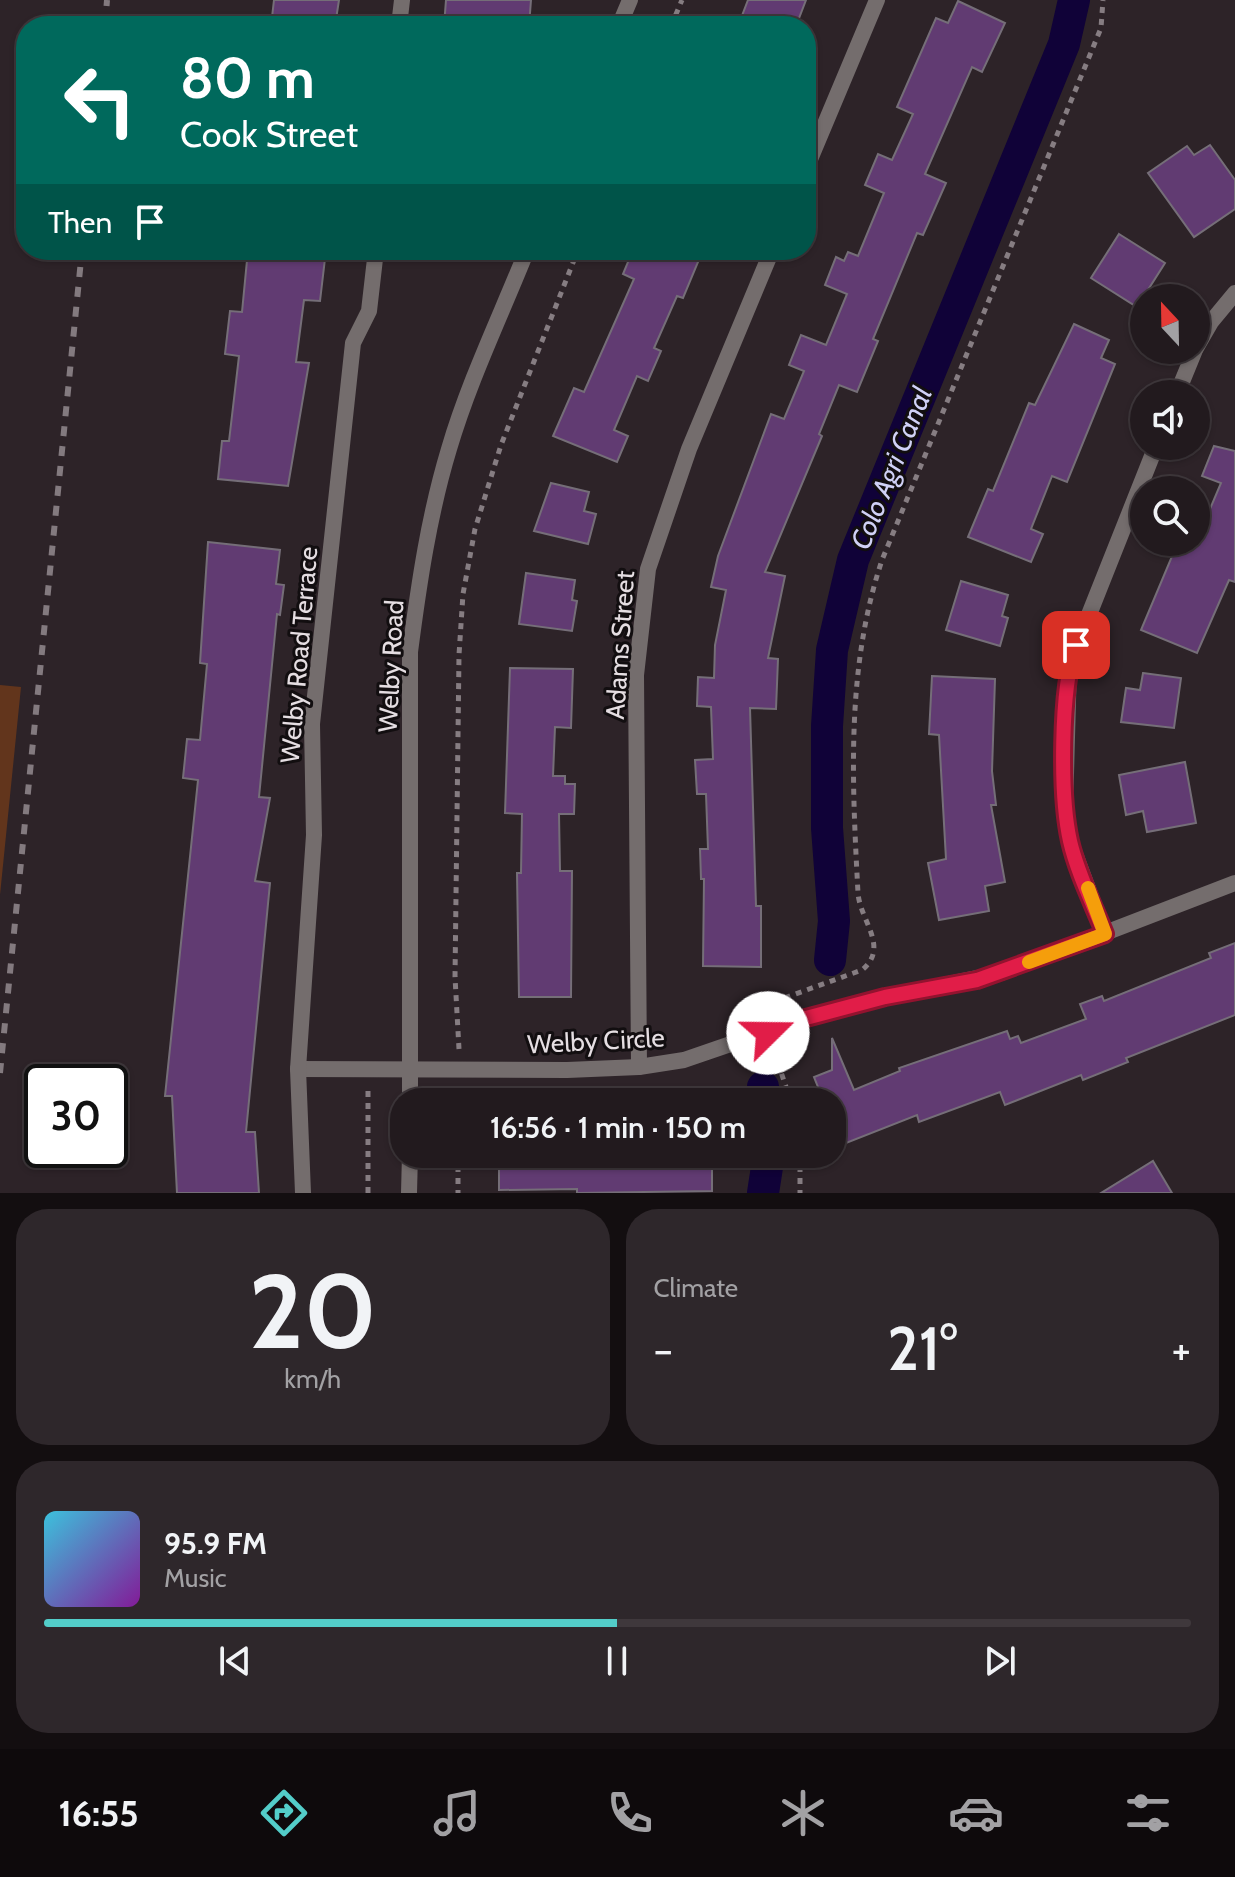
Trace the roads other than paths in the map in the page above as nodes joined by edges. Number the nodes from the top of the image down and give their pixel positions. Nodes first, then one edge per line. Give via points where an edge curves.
1 (877, 0) edge
2 (816, 145) edge
3 (375, 260) edge
4 (523, 260) edge
5 (768, 260) edge
6 (1235, 293) edge
7 (1210, 324) edge
8 (1150, 460) edge
9 (1235, 883) edge
10 (1105, 934) junction
11 (639, 1067) junction
12 (411, 1068) junction
13 (298, 1069) junction
14 (410, 1088) edge
15 (410, 1168) edge
16 (303, 1193) edge
17 (409, 1193) edge

1 - 2 street
3 - 13 street, Welby Road Terrace via 369,311 353,343 312,724 314,835
4 - 12 street, Welby Road via 449,447 417,594 410,652
5 - 11 street, Adams Street via 689,449 648,569 636,675
6 - 7 street
8 - 10 street via 1069,665 1065,810 1071,843
9 - 10 street, Welby Circle
10 - 11 street, Welby Circle via 977,980 885,997 684,1060
11 - 12 street, Welby Circle
12 - 13 street
12 - 14 street, Welby Road
13 - 16 street, Welby Road Terrace
15 - 17 street

